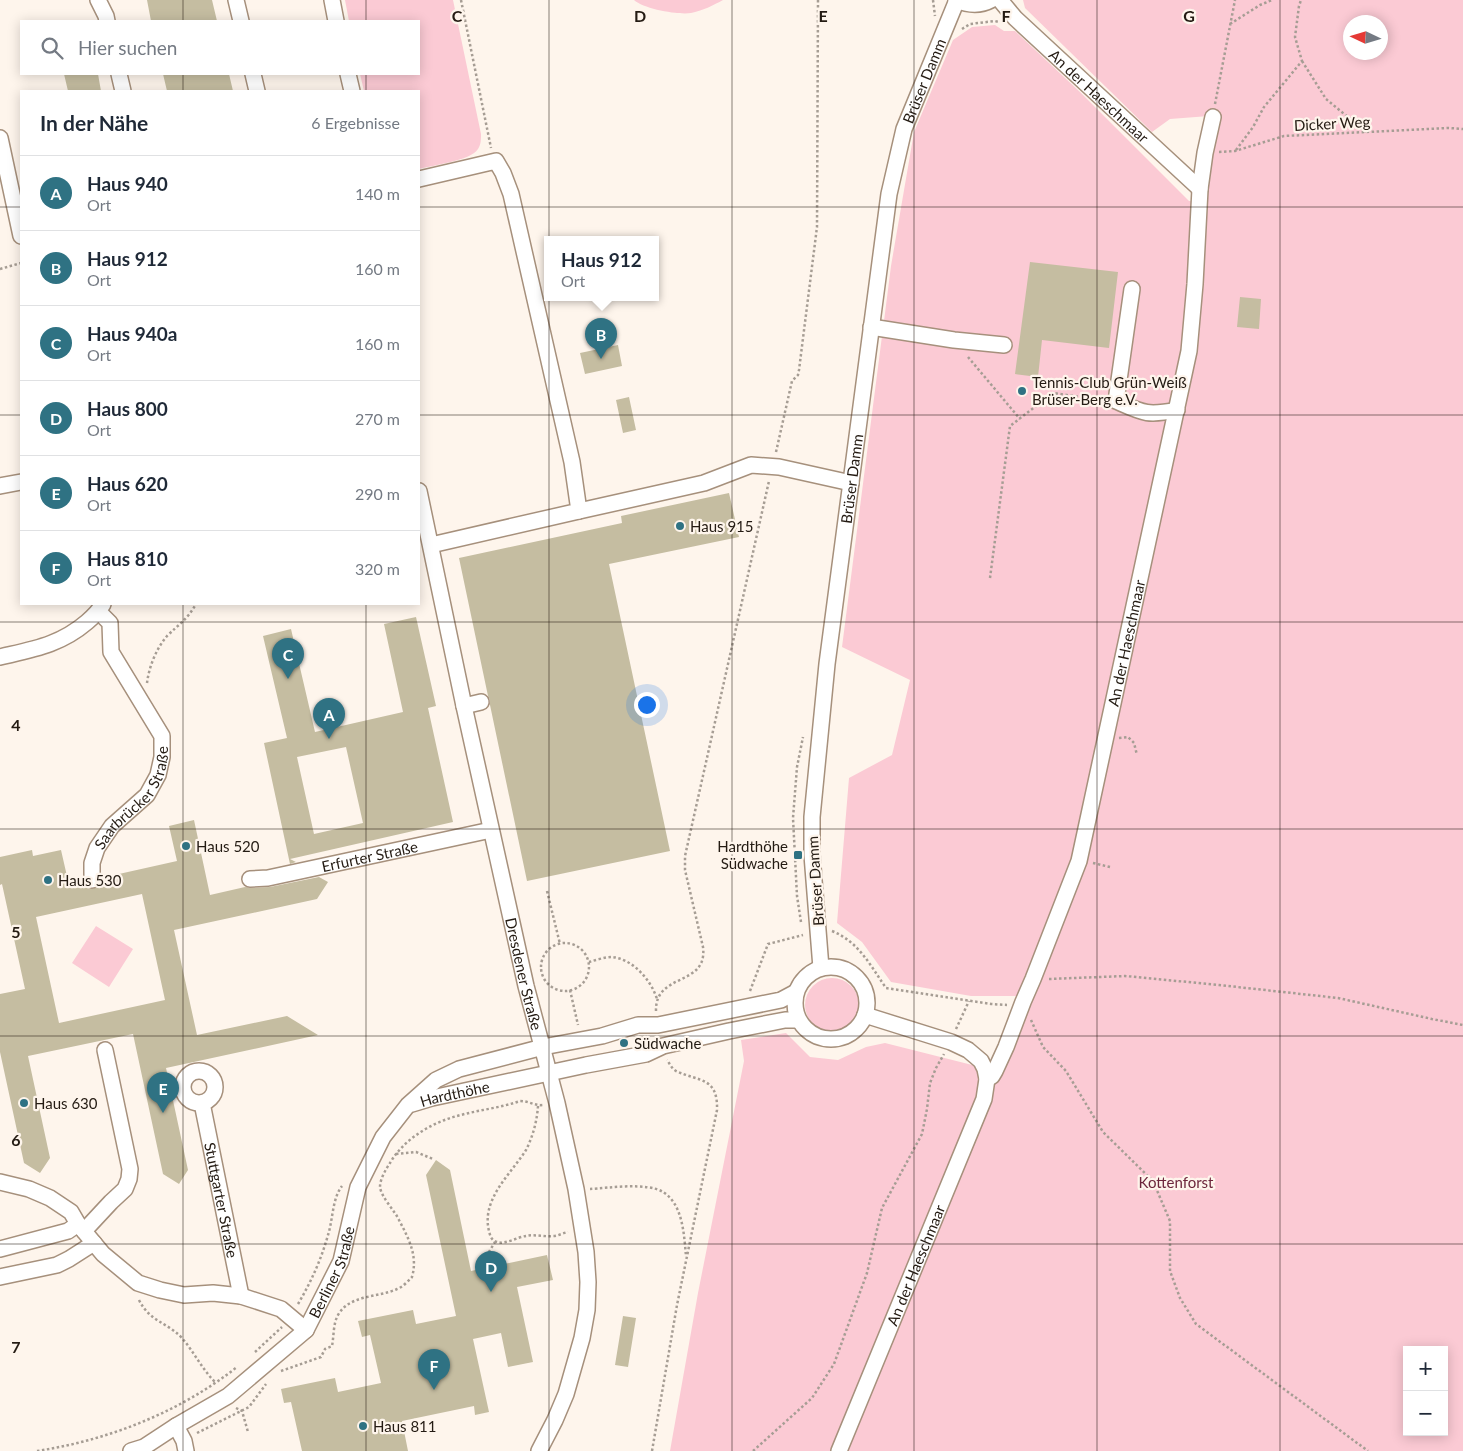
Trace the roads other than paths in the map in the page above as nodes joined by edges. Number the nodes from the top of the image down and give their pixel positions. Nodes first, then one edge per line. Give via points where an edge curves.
1 (98, 0) edge
2 (236, 0) edge
3 (332, 0) edge
4 (957, 0) edge
5 (992, 0) edge
6 (1000, 0) edge
7 (107, 20) edge
8 (241, 20) edge
9 (336, 20) edge
10 (119, 75) edge
11 (253, 75) edge
12 (348, 75) edge
13 (123, 90) edge
14 (257, 90) edge
15 (352, 90) edge
16 (1213, 118) road end
17 (0, 138) edge
18 (420, 179) edge
19 (1200, 189) junction
20 (20, 231) edge
21 (1132, 290) dead end
22 (871, 327) junction
23 (1004, 345) dead end
24 (1177, 410) junction
25 (20, 482) edge
26 (851, 484) junction
27 (0, 486) edge
28 (420, 496) edge
29 (579, 511) junction
30 (430, 545) junction
31 (101, 608) edge
32 (0, 657) edge
33 (481, 702) dead end
34 (464, 706) junction
35 (491, 830) junction
36 (250, 879) dead end
37 (92, 880) dead end
38 (821, 968) junction
39 (796, 992) junction
40 (747, 1007) junction
41 (865, 1015) junction
42 (798, 1020) junction
43 (658, 1025) junction
44 (751, 1027) junction
45 (662, 1046) junction
46 (543, 1047) junction
47 (105, 1050) dead end
48 (550, 1073) junction
49 (987, 1079) junction
50 (202, 1103) dead end
51 (408, 1105) junction
52 (0, 1182) edge
53 (85, 1233) junction
54 (0, 1249) edge
55 (0, 1277) edge
56 (241, 1296) junction
57 (306, 1330) junction
58 (176, 1426) junction
59 (185, 1446) edge
60 (131, 1451) edge
61 (539, 1451) edge
62 (839, 1451) edge

1 - 7 street
2 - 8 street
3 - 9 street
4 - 5 street, Brüser Damm via 977,5
4 - 22 street, Brüser Damm via 904,130 889,194
6 - 19 street, An der Haeschmaar via 1015,18
10 - 13 street
11 - 14 street
12 - 15 street
16 - 19 street, An der Haeschmaar
17 - 20 street
18 - 29 street via 496,161 503,173 511,194 572,462
19 - 24 street, An der Haeschmaar via 1190,341
21 - 24 street via 1116,401 1144,413
22 - 23 street
22 - 26 street, Brüser Damm
24 - 49 street, An der Haeschmaar via 1079,861 995,1071
25 - 27 street
26 - 29 street via 772,466 752,465 704,482
26 - 38 street, Brüser Damm via 827,664 812,817
28 - 30 street, Dresdener Straße
29 - 30 street
30 - 34 street, Dresdener Straße
31 - 32 street, Saarbrücker Straße via 76,631 58,642
31 - 37 street, Saarbrücker Straße via 110,623 111,652 162,736 162,757 158,775 147,795 112,826 97,848 92,863
33 - 34 street
34 - 35 street, Dresdener Straße
35 - 36 street, Erfurter Straße via 268,878
35 - 46 street, Dresdener Straße
38 - 39 street via 810,973
38 - 41 street via 847,970 857,978 866,996
39 - 40 street, Hardthöhe via 781,1000
39 - 42 street
40 - 43 street, Hardthöhe
40 - 44 street
41 - 42 street via 853,1032 833,1040 813,1035
41 - 49 street via 968,1050 985,1069
42 - 44 street, Hardthöhe
43 - 45 street
43 - 46 street, Hardthöhe via 638,1025 602,1036
44 - 45 street, Hardthöhe
45 - 48 street, Hardthöhe via 646,1054
46 - 48 street, Dresdener Straße
46 - 51 street, Hardthöhe via 459,1069 436,1080
47 - 53 street via 130,1169 129,1179 125,1189
48 - 51 street, Hardthöhe
48 - 61 street, Dresdener Straße via 576,1190 588,1282 582,1338 566,1394
49 - 62 street, An der Haeschmaar via 984,1099
50 - 56 street, Stuttgarter Straße
51 - 57 street, Berliner Straße via 383,1137 358,1187 340,1261
52 - 53 street via 50,1198 71,1212
53 - 54 street via 68,1231
53 - 55 street via 69,1259
53 - 56 street via 103,1254 138,1283 184,1295 213,1293
56 - 57 street via 281,1309
57 - 58 street, Berliner Straße via 228,1396
58 - 59 street
58 - 60 street, Berliner Straße via 144,1447

